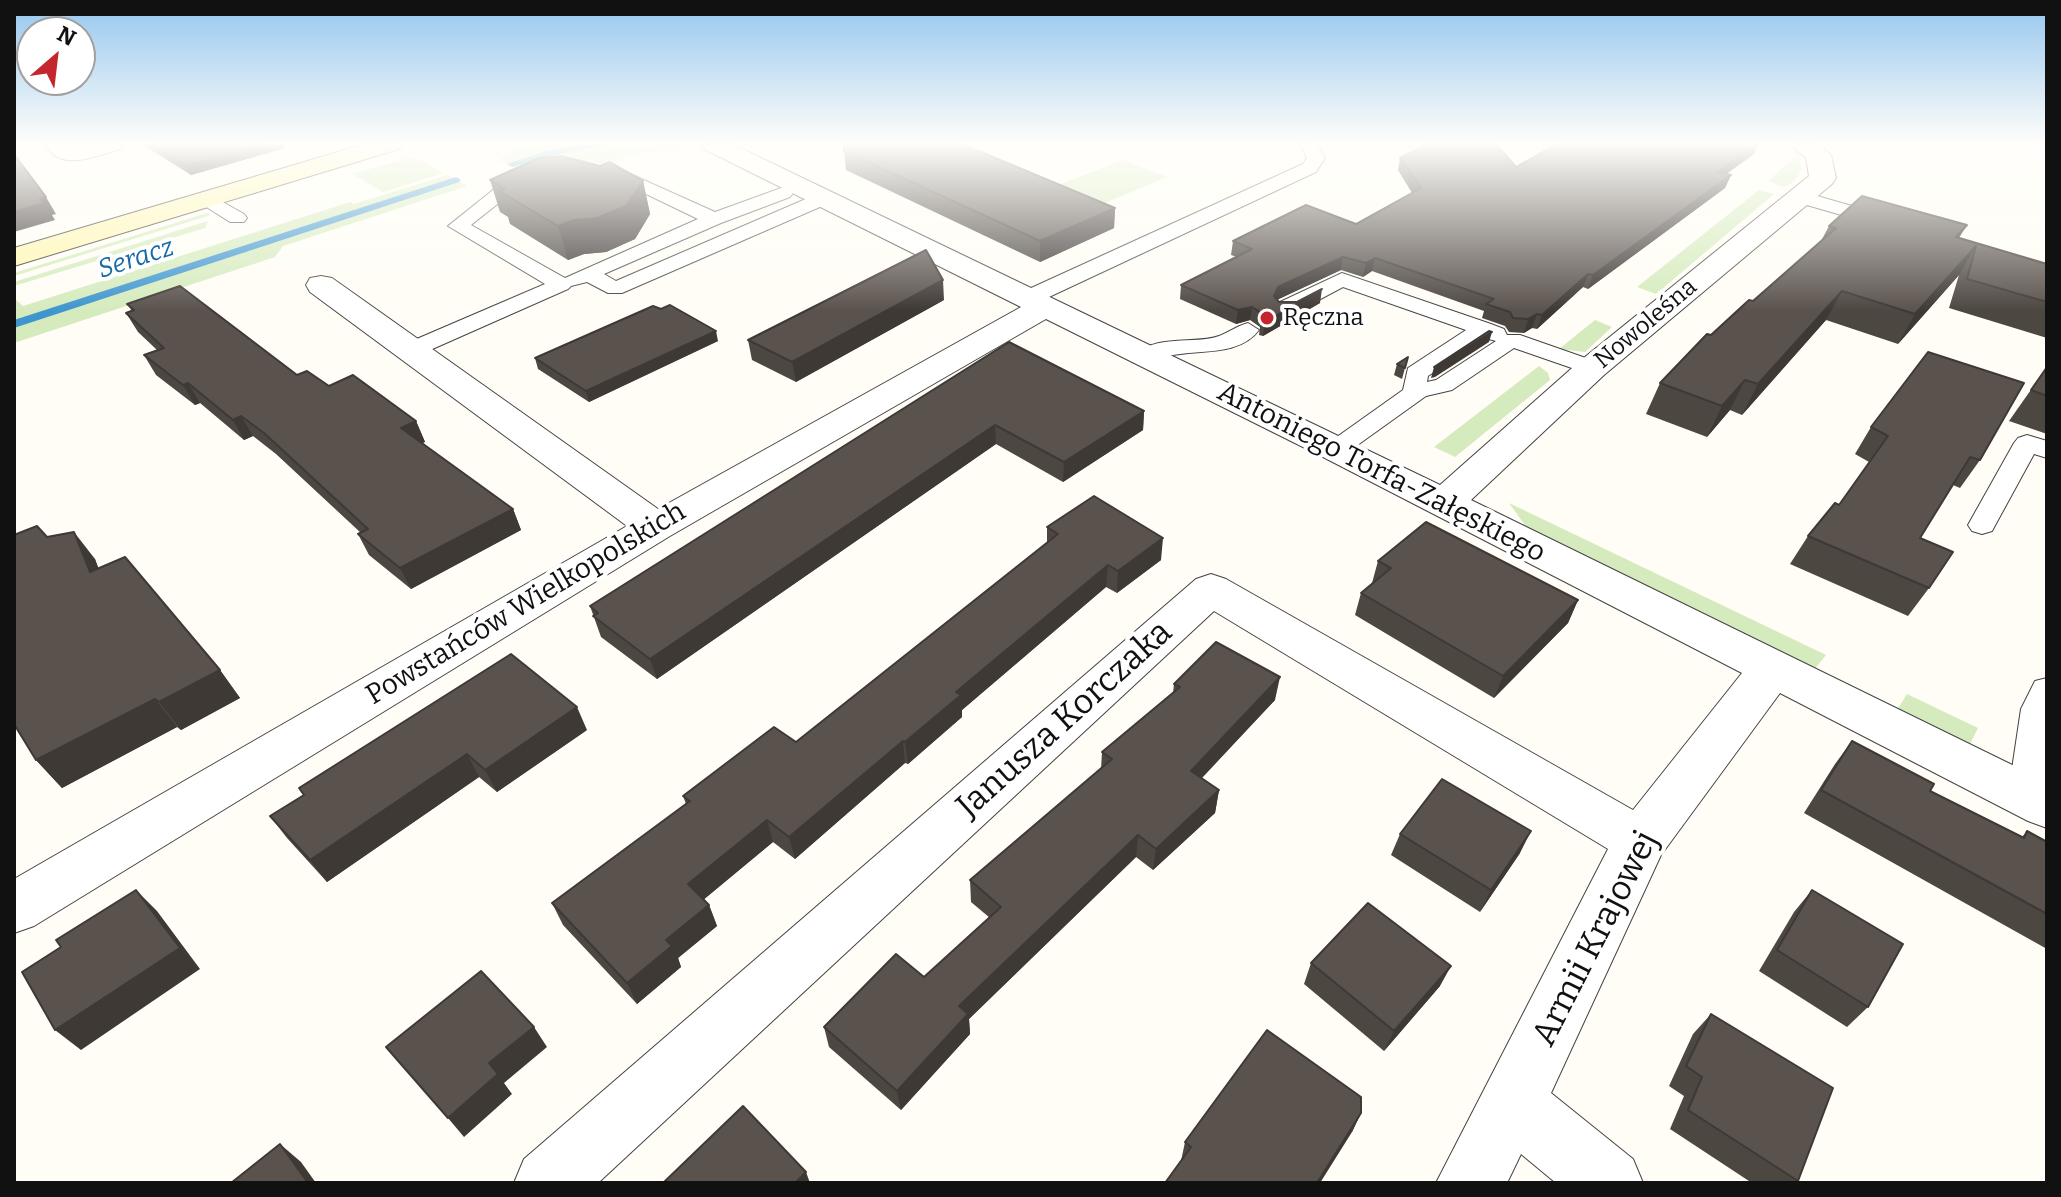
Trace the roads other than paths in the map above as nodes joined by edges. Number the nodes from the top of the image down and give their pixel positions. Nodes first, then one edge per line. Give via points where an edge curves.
1 (204, 200) edge
2 (208, 200) edge
3 (491, 200) edge
4 (674, 200) edge
5 (766, 200) edge
6 (820, 200) edge
7 (824, 200) edge
8 (1245, 200) edge
9 (1797, 200) edge
10 (1810, 200) edge
11 (237, 218) dead end
12 (714, 219) junction
13 (1899, 225) edge
14 (14, 257) edge
15 (588, 274) junction
16 (321, 285) dead end
17 (561, 285) junction
18 (1034, 304) junction
19 (1285, 308) edge
20 (1483, 329) junction
21 (1248, 330) dead end
22 (1512, 340) junction
23 (413, 349) junction
24 (1147, 357) junction
25 (1592, 368) junction
26 (1415, 393) junction
27 (1336, 449) junction
28 (2047, 450) edge
29 (1443, 504) junction
30 (1982, 525) dead end
31 (656, 527) junction
32 (1772, 669) junction
33 (2047, 690) edge
34 (2036, 801) edge
35 (1640, 841) junction
36 (14, 908) edge
37 (1512, 1104) junction
38 (548, 1183) edge
39 (1470, 1183) edge
40 (1609, 1183) edge

1 - 14 street
2 - 11 lane
3 - 17 lane via 458,226
4 - 12 lane
5 - 12 lane
6 - 15 lane via 615,289
7 - 18 street, Antoniego Torfa-Załęskiego
8 - 18 lane
9 - 25 street, Nowoleśna
10 - 13 lane
12 - 15 lane
15 - 17 lane
16 - 23 street
17 - 23 lane
18 - 24 street, Antoniego Torfa-Załęskiego
18 - 31 street, Powstańców Wielkopolskich
19 - 20 lane via 1342,279
20 - 22 lane
20 - 26 lane via 1416,373
21 - 24 lane via 1223,343
22 - 25 lane
22 - 26 lane via 1444,385
23 - 31 street
24 - 27 street, Antoniego Torfa-Załęskiego
25 - 29 street, Nowoleśna
26 - 27 lane
27 - 29 street, Antoniego Torfa-Załęskiego
28 - 30 lane via 2027,443
29 - 32 street, Antoniego Torfa-Załęskiego
31 - 36 street, Powstańców Wielkopolskich
32 - 34 street, Antoniego Torfa-Załęskiego
32 - 35 street, Armii Krajowej
33 - 34 lane via 2038,709
35 - 37 street, Armii Krajowej
35 - 38 street, Janusza Korczaka via 1211,589
37 - 39 street, Armii Krajowej
37 - 40 street

